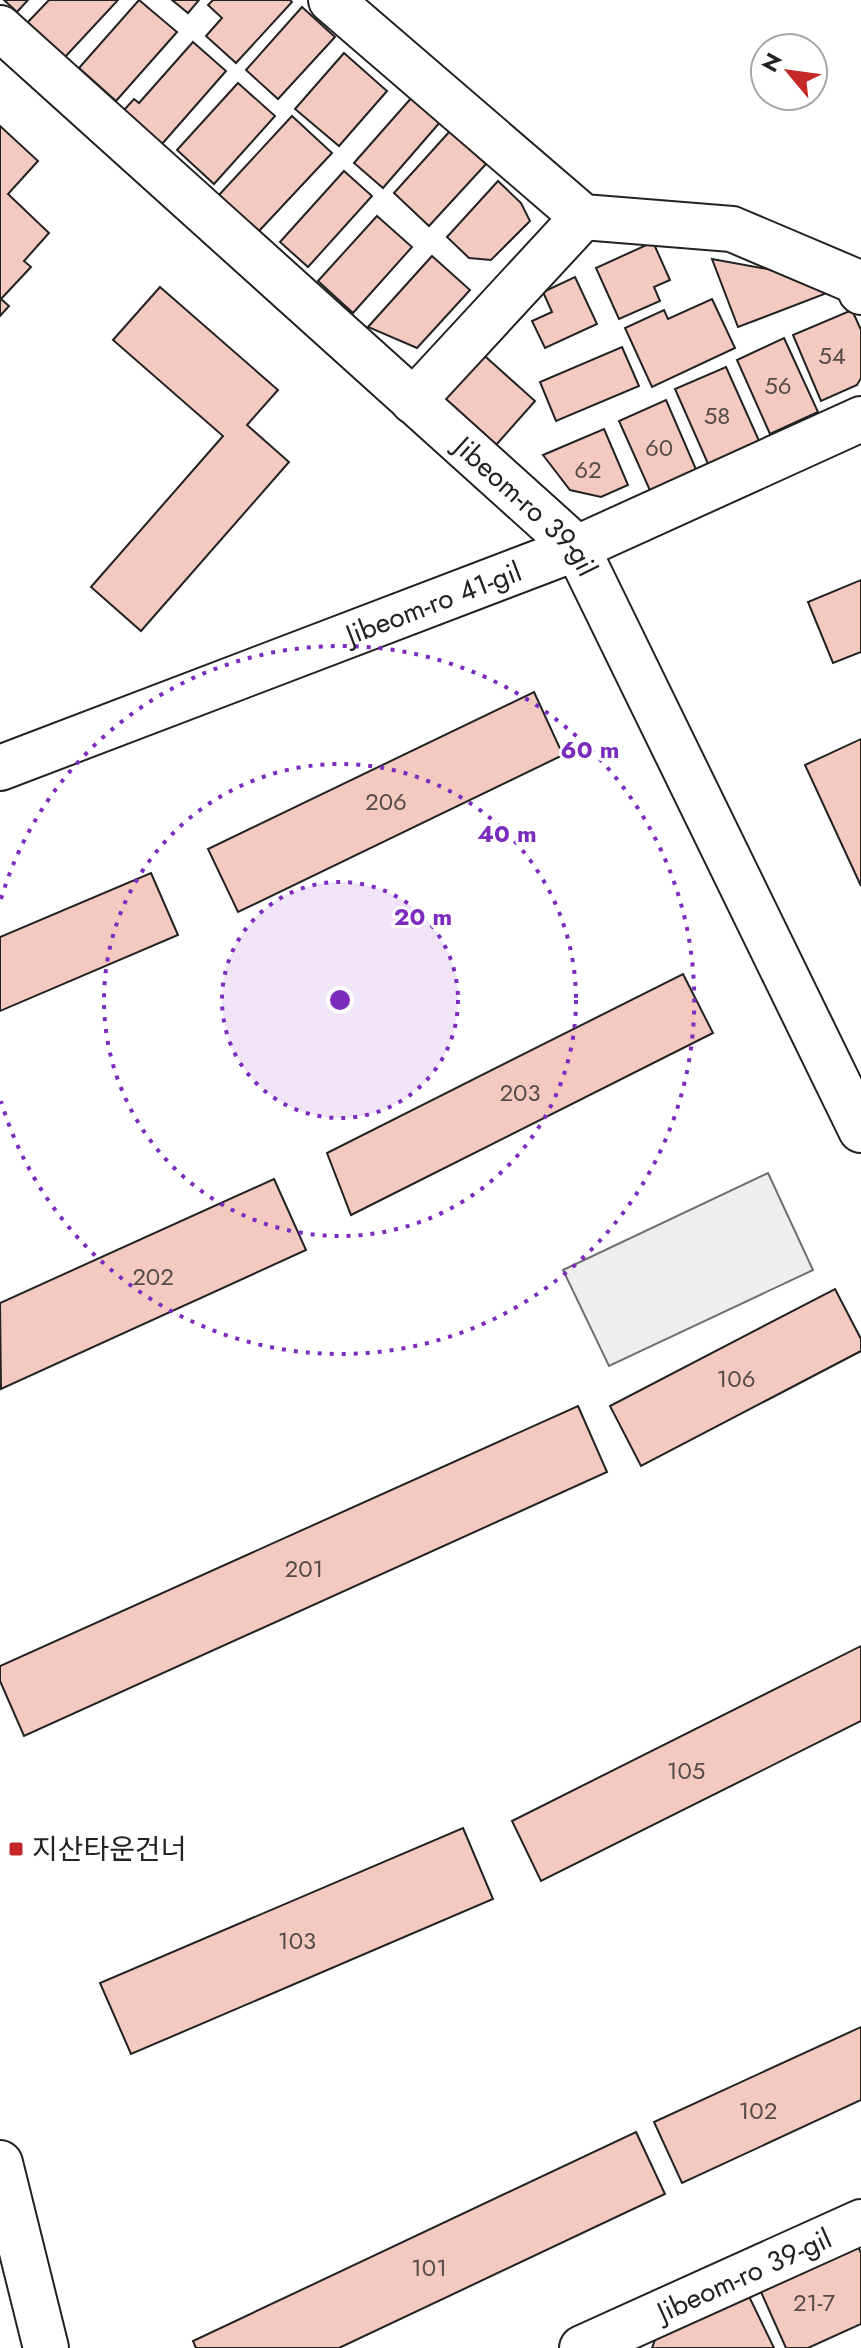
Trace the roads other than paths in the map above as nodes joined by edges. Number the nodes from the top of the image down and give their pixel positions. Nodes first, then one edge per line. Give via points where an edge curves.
1 (331, 0) edge
2 (0, 28) edge
3 (583, 217) junction
4 (861, 292) edge
5 (413, 401) junction
6 (861, 419) edge
7 (577, 548) junction
8 (0, 768) edge
9 (861, 1130) edge
10 (0, 2163) edge
11 (861, 2222) edge
12 (634, 2337) edge
13 (46, 2348) edge
14 (582, 2348) edge

1 - 3 street
2 - 5 street, Jibeom-ro 39-gil
3 - 4 street via 732,229 857,282
3 - 5 street
5 - 7 street, Jibeom-ro 39-gil
6 - 7 street, Jibeom-ro 41-gil
7 - 8 street, Jibeom-ro 41-gil
7 - 9 street, Jibeom-ro 39-gil
10 - 13 street
11 - 12 street, Jibeom-ro 39-gil
12 - 14 street, Jibeom-ro 39-gil

